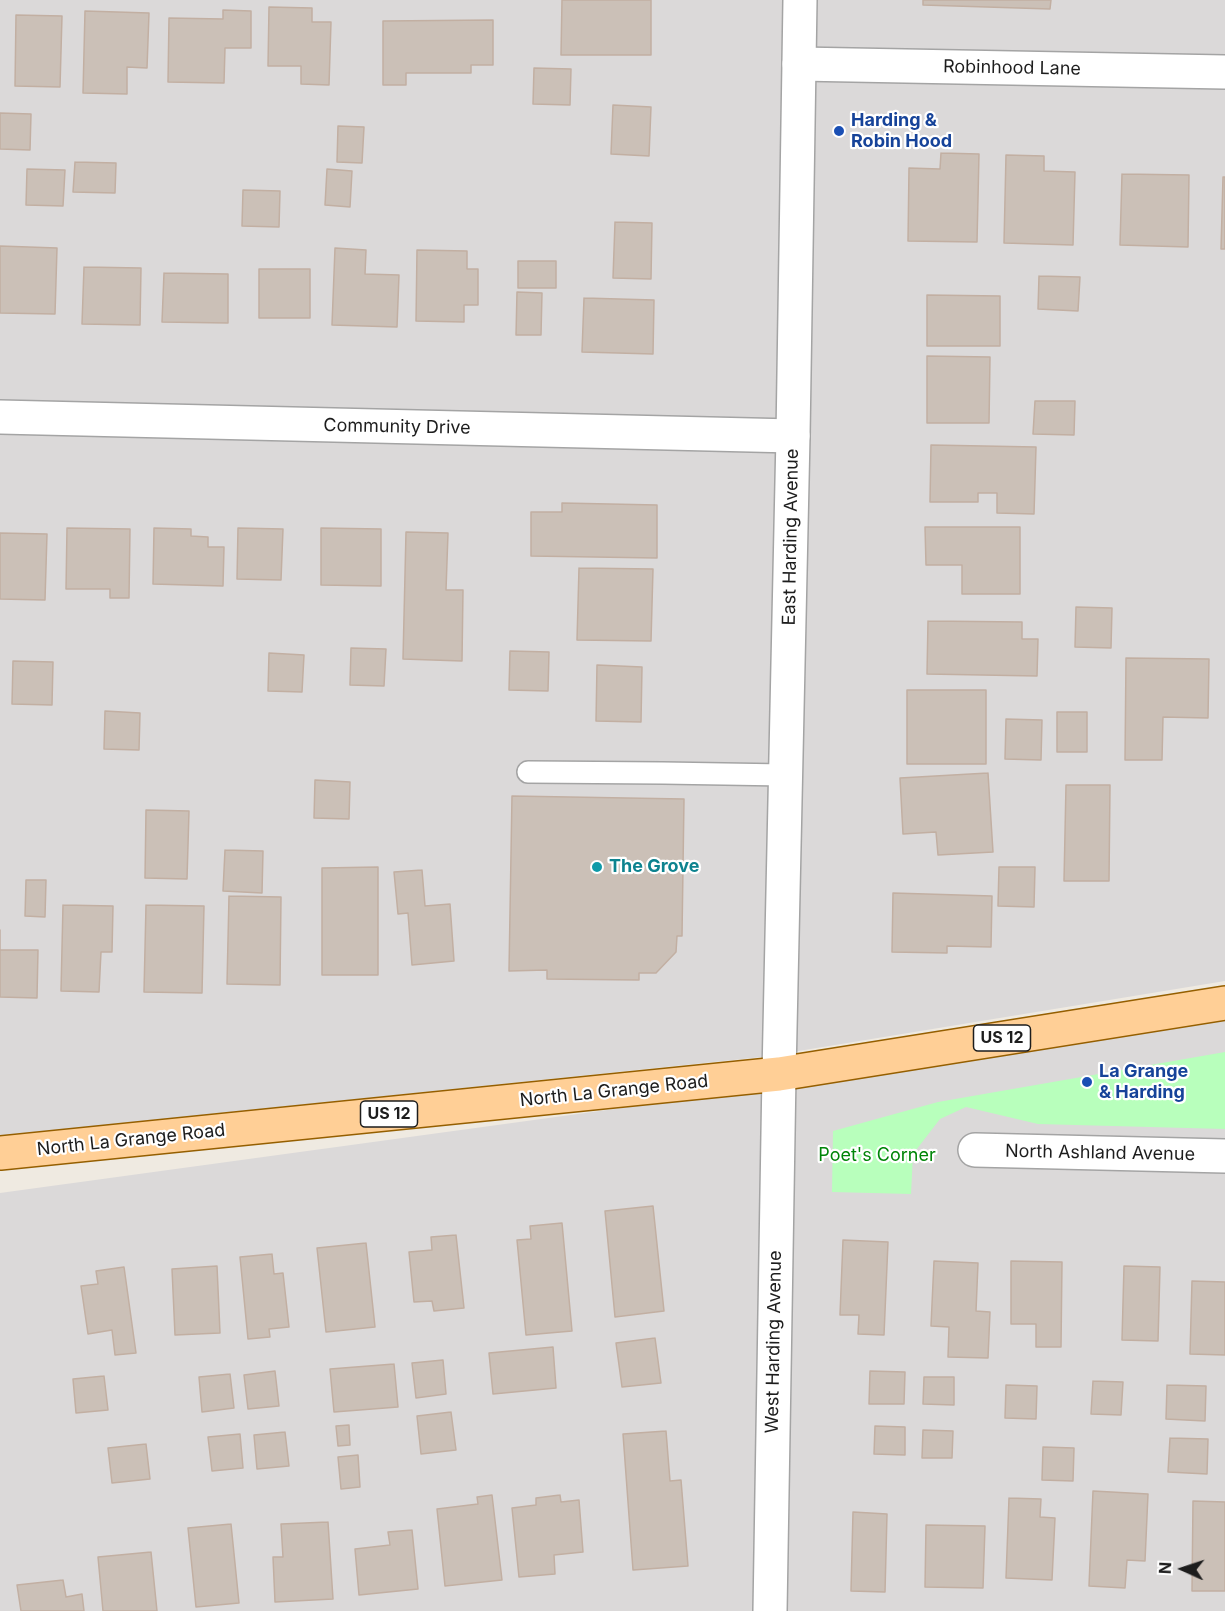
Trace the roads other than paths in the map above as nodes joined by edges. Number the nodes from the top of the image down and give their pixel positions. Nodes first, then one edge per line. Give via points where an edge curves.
1 (800, 0) edge
2 (799, 64) junction
3 (1225, 72) edge
4 (0, 417) edge
5 (793, 436) junction
6 (528, 772) dead end
7 (785, 775) junction
8 (1225, 1003) edge
9 (779, 1074) junction
10 (975, 1150) dead end
11 (0, 1153) edge
12 (1225, 1156) edge
13 (770, 1611) edge

1 - 2 street, East Harding Avenue
2 - 3 street, Robinhood Lane
2 - 5 street, East Harding Avenue
4 - 5 street, Community Drive
5 - 7 street, East Harding Avenue
6 - 7 lane
7 - 9 street, East Harding Avenue
8 - 9 main road, North La Grange Road / US 12
9 - 11 main road, North La Grange Road / US 12
9 - 13 street, West Harding Avenue
10 - 12 street, North Ashland Avenue

